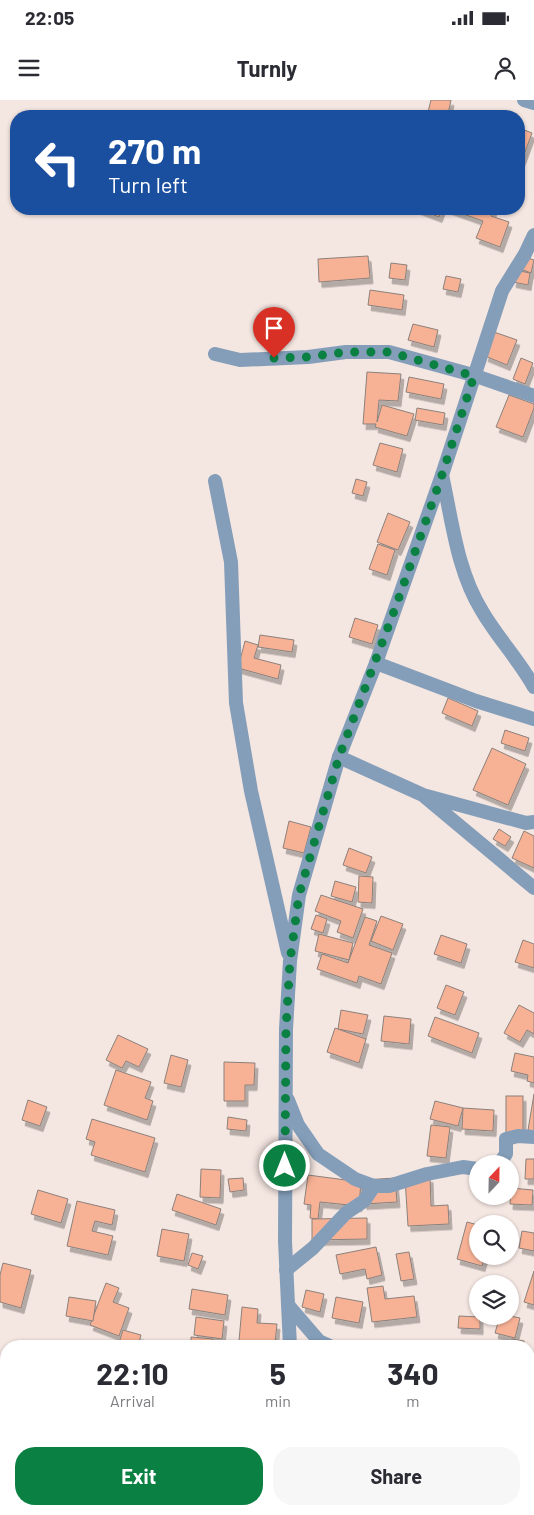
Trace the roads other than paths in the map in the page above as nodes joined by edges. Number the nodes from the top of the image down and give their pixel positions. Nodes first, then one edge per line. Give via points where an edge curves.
1 (524, 100) edge
2 (534, 103) edge
3 (534, 235) edge
4 (215, 354) dead end
5 (474, 376) junction
6 (534, 396) edge
7 (442, 475) junction
8 (215, 481) dead end
9 (376, 663) junction
10 (534, 686) edge
11 (534, 719) edge
12 (339, 757) junction
13 (423, 795) junction
14 (534, 822) edge
15 (534, 888) edge
16 (290, 961) junction
17 (285, 1092) junction
18 (534, 1137) edge
19 (505, 1155) edge
20 (469, 1168) edge
21 (374, 1186) junction
22 (286, 1270) junction
23 (288, 1305) junction
24 (290, 1340) edge
25 (319, 1340) edge

1 - 2 street
3 - 5 street via 502,291
4 - 5 street via 240,360 389,352
5 - 6 street
5 - 7 street
7 - 9 street
7 - 10 street via 471,591
8 - 16 street via 231,562 236,703 255,808
9 - 11 street
9 - 12 street
12 - 13 street
12 - 16 street via 299,895
13 - 14 street via 526,823
13 - 15 street
16 - 17 street
17 - 21 street via 298,1125 318,1154 355,1179
17 - 22 street
18 - 19 street via 506,1139
20 - 21 street via 428,1174 389,1186
21 - 22 street via 364,1201 346,1213
22 - 23 street
23 - 24 street
23 - 25 street

